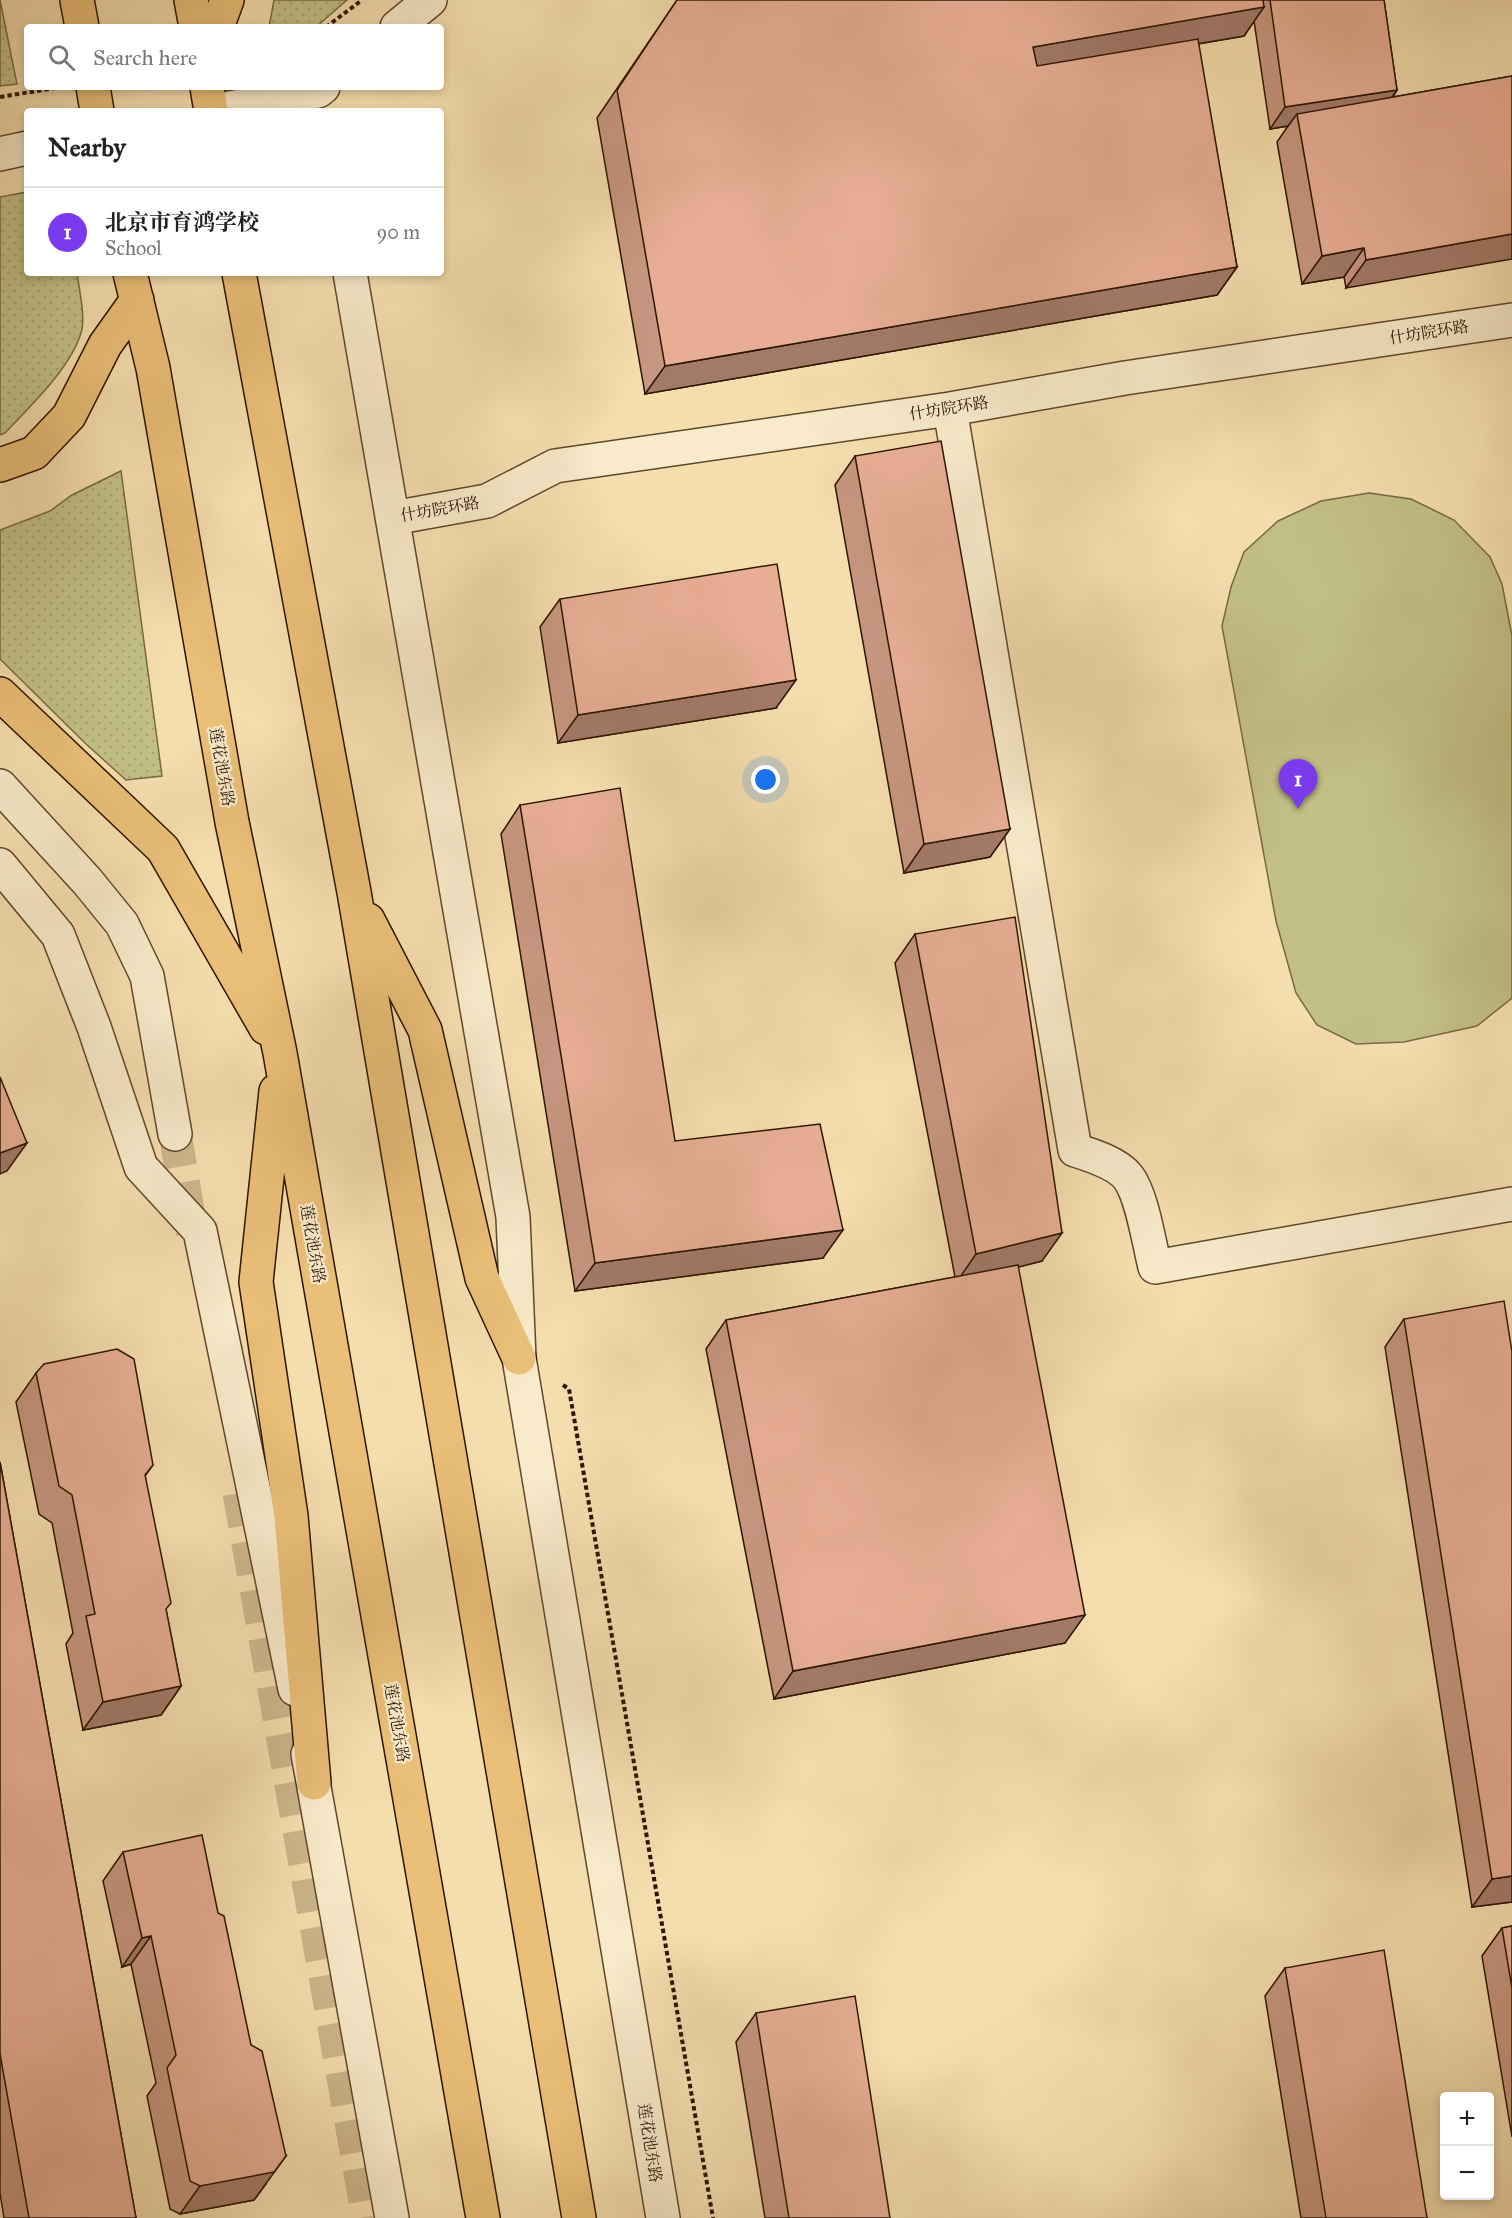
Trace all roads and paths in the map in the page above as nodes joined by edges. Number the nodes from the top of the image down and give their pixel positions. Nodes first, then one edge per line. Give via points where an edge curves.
1 (77, 0) edge
2 (191, 0) edge
3 (227, 0) edge
4 (362, 0) edge
5 (430, 0) edge
6 (81, 24) edge
7 (195, 24) edge
8 (218, 24) edge
9 (330, 24) edge
10 (401, 24) edge
11 (43, 90) edge
12 (94, 90) edge
13 (208, 90) edge
14 (321, 96) edge
15 (0, 98) edge
16 (96, 108) edge
17 (212, 108) edge
18 (235, 108) edge
19 (24, 149) edge
20 (0, 154) edge
21 (240, 276) edge
22 (351, 276) edge
23 (133, 287) edge
24 (1512, 320) edge
25 (950, 409) junction
26 (0, 465) edge
27 (393, 518) junction
28 (0, 694) edge
29 (0, 786) edge
30 (0, 865) edge
31 (354, 892) junction
32 (280, 1053) junction
33 (175, 1134) tunnel mouth
34 (1512, 1204) edge
35 (519, 1358) junction
36 (314, 1783) junction
37 (392, 2218) edge
38 (483, 2218) edge
39 (579, 2218) edge
40 (663, 2218) edge
41 (712, 2218) edge

1 - 6 highway
2 - 7 highway
3 - 8 highway
4 - 9 path
5 - 10 street
11 - 15 path
12 - 16 highway
13 - 17 highway
14 - 18 street
19 - 20 street
21 - 31 highway
22 - 27 street, 莲花池东路
23 - 26 highway via 69,416 34,453
23 - 32 highway, 莲花池东路 via 153,368 232,822
24 - 25 street, 什坊院环路 via 1125,378
25 - 27 street, 什坊院环路 via 555,466 487,501
25 - 34 street via 1075,1150 1097,1156 1128,1176 1137,1194 1155,1267
27 - 35 street, 莲花池东路 via 513,1217
28 - 32 highway via 163,849
29 - 33 street via 122,924 147,976
30 - 36 street via 58,935 141,1167 200,1231
31 - 35 highway via 425,1030 482,1278
31 - 39 highway
32 - 36 highway via 255,1282 291,1516
32 - 38 highway, 莲花池东路
35 - 40 street, 莲花池东路
35 - 41 path via 569,1389
36 - 37 street

